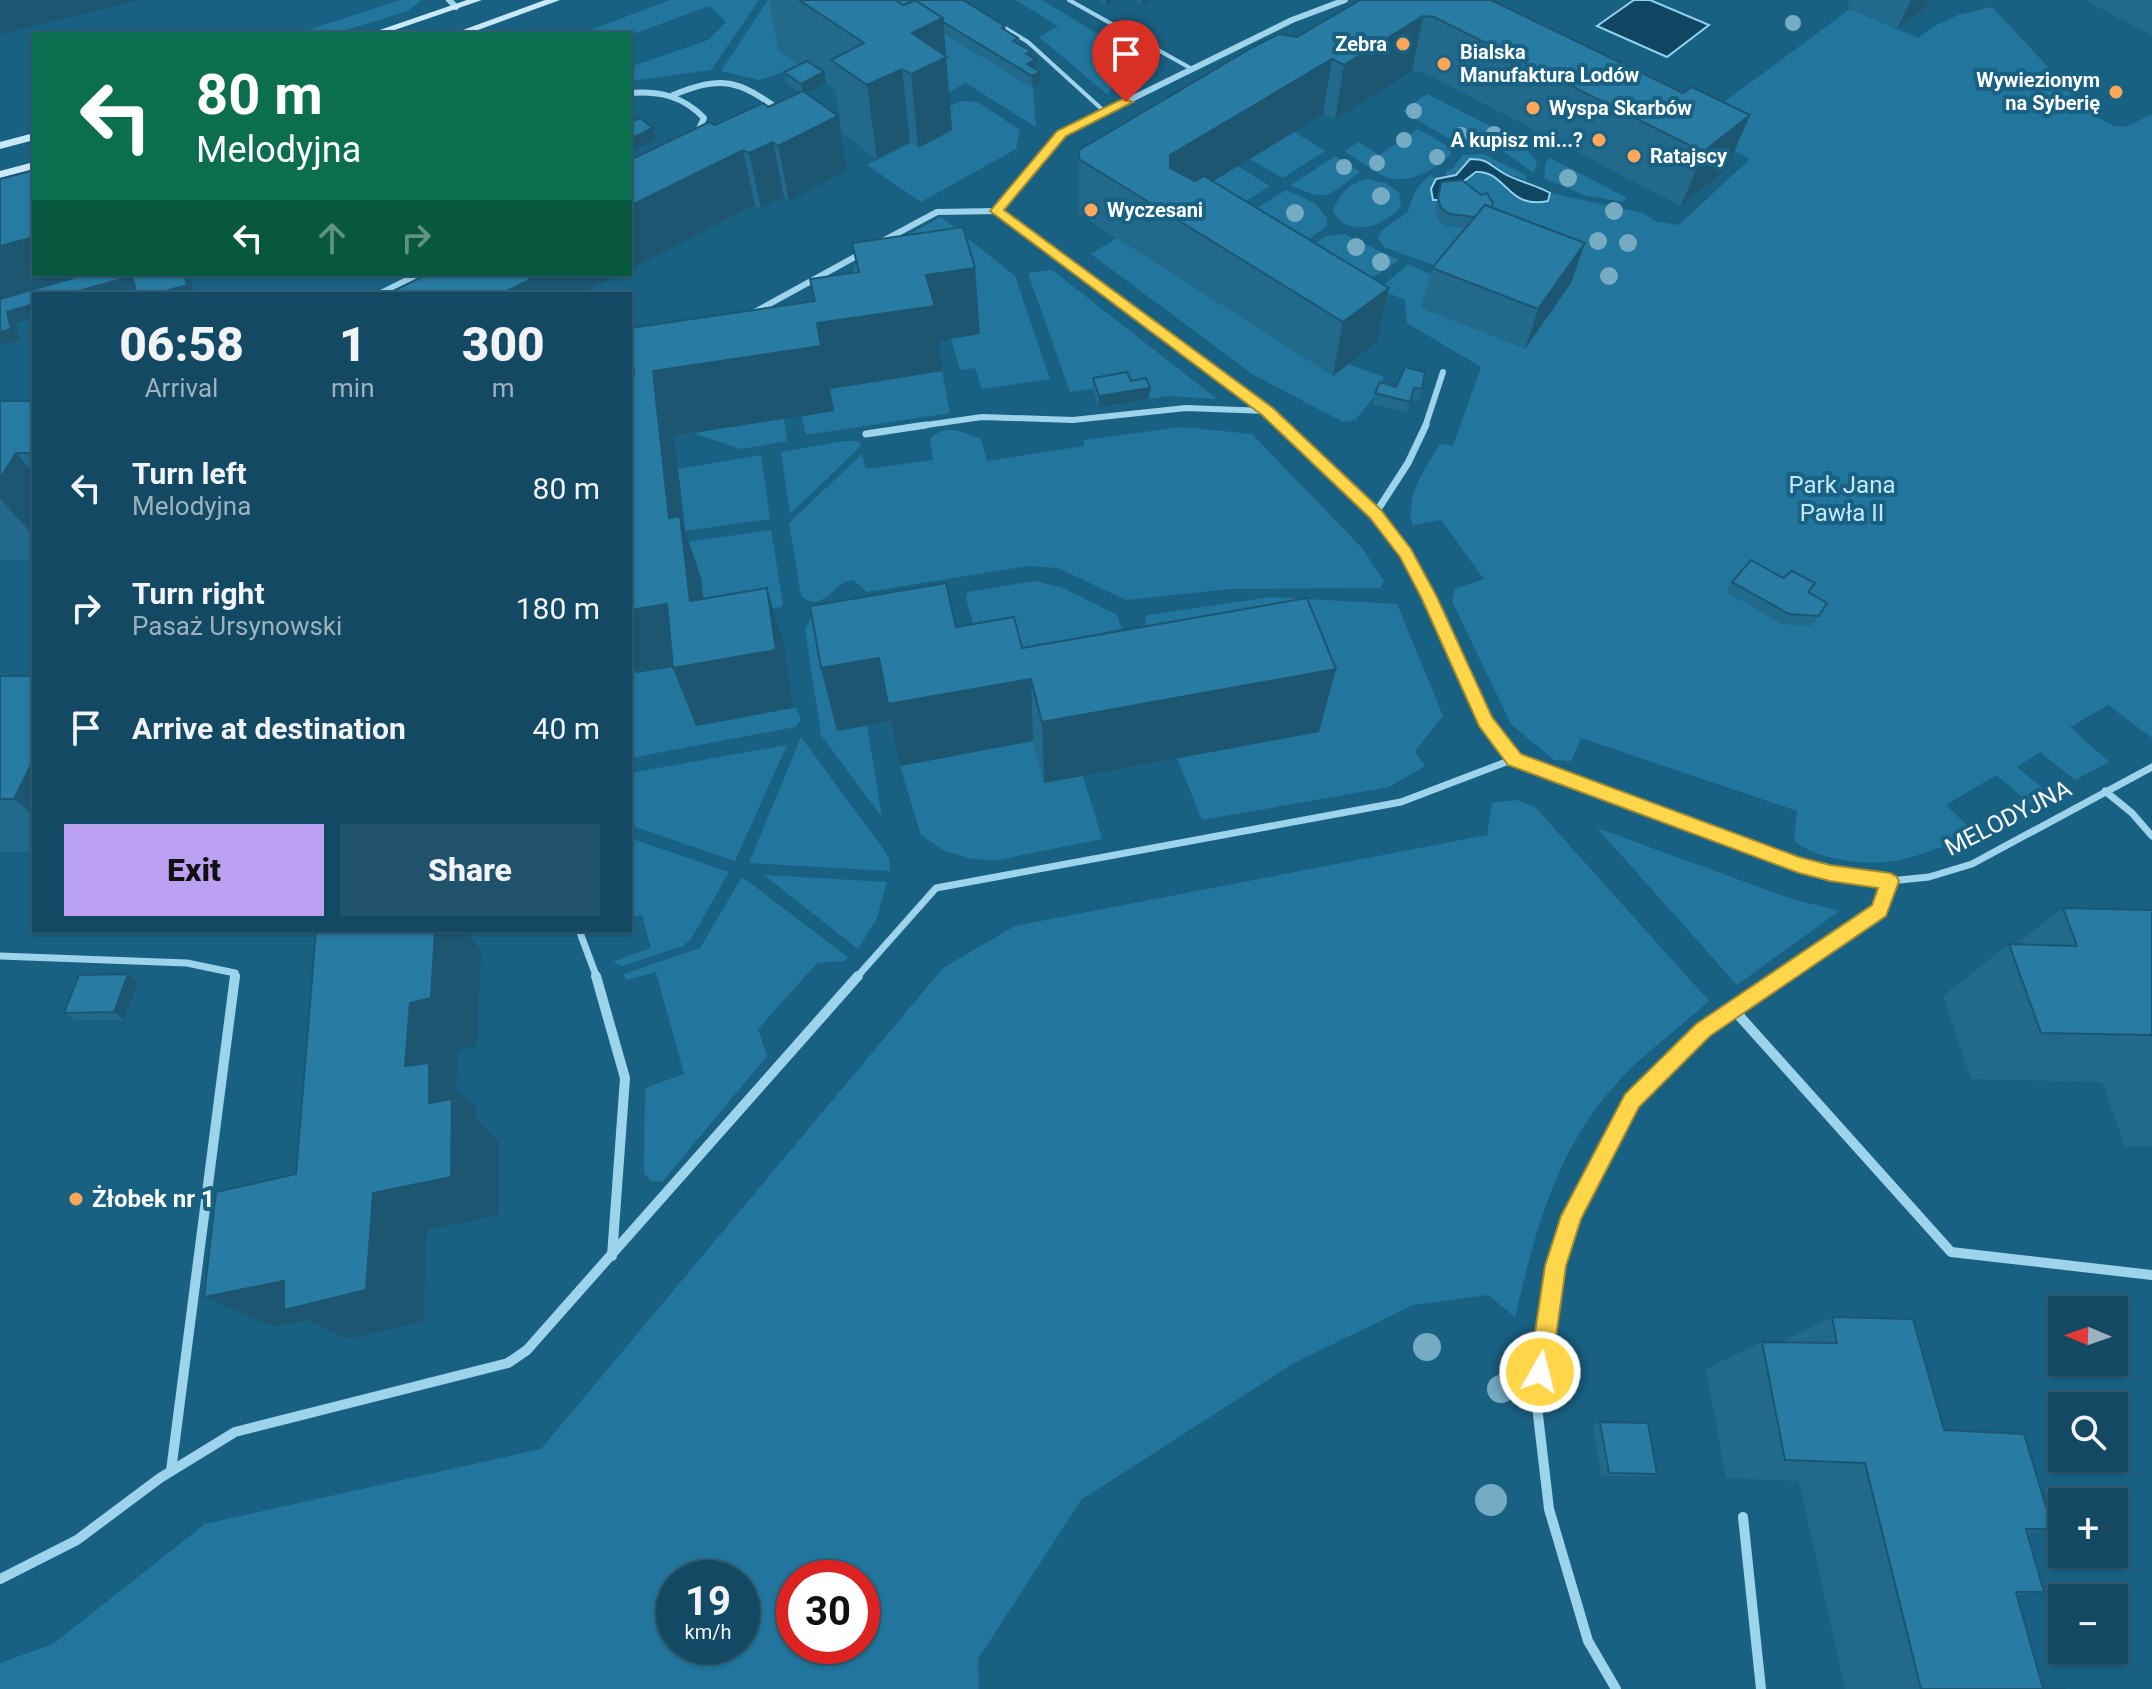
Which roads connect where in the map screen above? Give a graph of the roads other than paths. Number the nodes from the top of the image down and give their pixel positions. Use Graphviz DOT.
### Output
graph roads {
  1 [pos="477,0"];
  2 [pos="555,0"];
  3 [pos="1069,0"];
  4 [pos="1345,0"];
  5 [pos="453,4"];
  6 [pos="997,23"];
  7 [pos="477,31"];
  8 [pos="378,32"];
  9 [pos="1192,69"];
  10 [pos="632,93"];
  11 [pos="673,95"];
  12 [pos="1105,112"];
  13 [pos="784,113"];
  14 [pos="32,137"];
  15 [pos="689,140"];
  16 [pos="0,146"];
  17 [pos="32,166"];
  18 [pos="0,175"];
  19 [pos="997,211"];
  20 [pos="415,276"];
  21 [pos="383,292"];
  22 [pos="746,317"];
  23 [pos="1443,372"];
  24 [pos="1267,411"];
  25 [pos="866,434"];
  26 [pos="1375,514"];
  27 [pos="1514,759"];
  28 [pos="2152,767"];
  29 [pos="2105,791"];
  30 [pos="2152,836"];
  31 [pos="1890,881"];
  32 [pos="580,932"];
  33 [pos="0,956"];
  34 [pos="1734,1010"];
  35 [pos="612,1257"];
  36 [pos="2152,1275"];
  37 [pos="171,1471"];
  38 [pos="1743,1517"];
  39 [pos="0,1579"];
  40 [pos="1616,1689"];
  41 [pos="1761,1689"];
  1 -- 5 [label="main road"];
  2 -- 7 [label="main road"];
  3 -- 9 [label="lane"];
  4 -- 9 [label="street"];
  5 -- 8 [label="main road"];
  6 -- 12 [label="lane"];
  9 -- 12 [label="street"];
  10 -- 11 [label="street"];
  11 -- 13 [label="street"];
  11 -- 15 [label="street"];
  12 -- 19 [label="street"];
  14 -- 16 [label="main road"];
  17 -- 18 [label="main road"];
  19 -- 22 [label="street"];
  19 -- 24 [label="street"];
  20 -- 21 [label="street"];
  23 -- 26 [label="street"];
  24 -- 25 [label="street"];
  24 -- 26 [label="street"];
  26 -- 27 [label="street"];
  27 -- 31 [label="street, MELODYJNA"];
  27 -- 35 [label="street"];
  28 -- 29 [label="street, MELODYJNA"];
  29 -- 30 [label="street"];
  29 -- 31 [label="street, MELODYJNA"];
  31 -- 34 [label="street"];
  32 -- 35 [label="street"];
  33 -- 37 [label="street"];
  34 -- 36 [label="street"];
  34 -- 40 [label="street"];
  35 -- 37 [label="street"];
  37 -- 39 [label="street"];
  38 -- 41 [label="street"];
}
